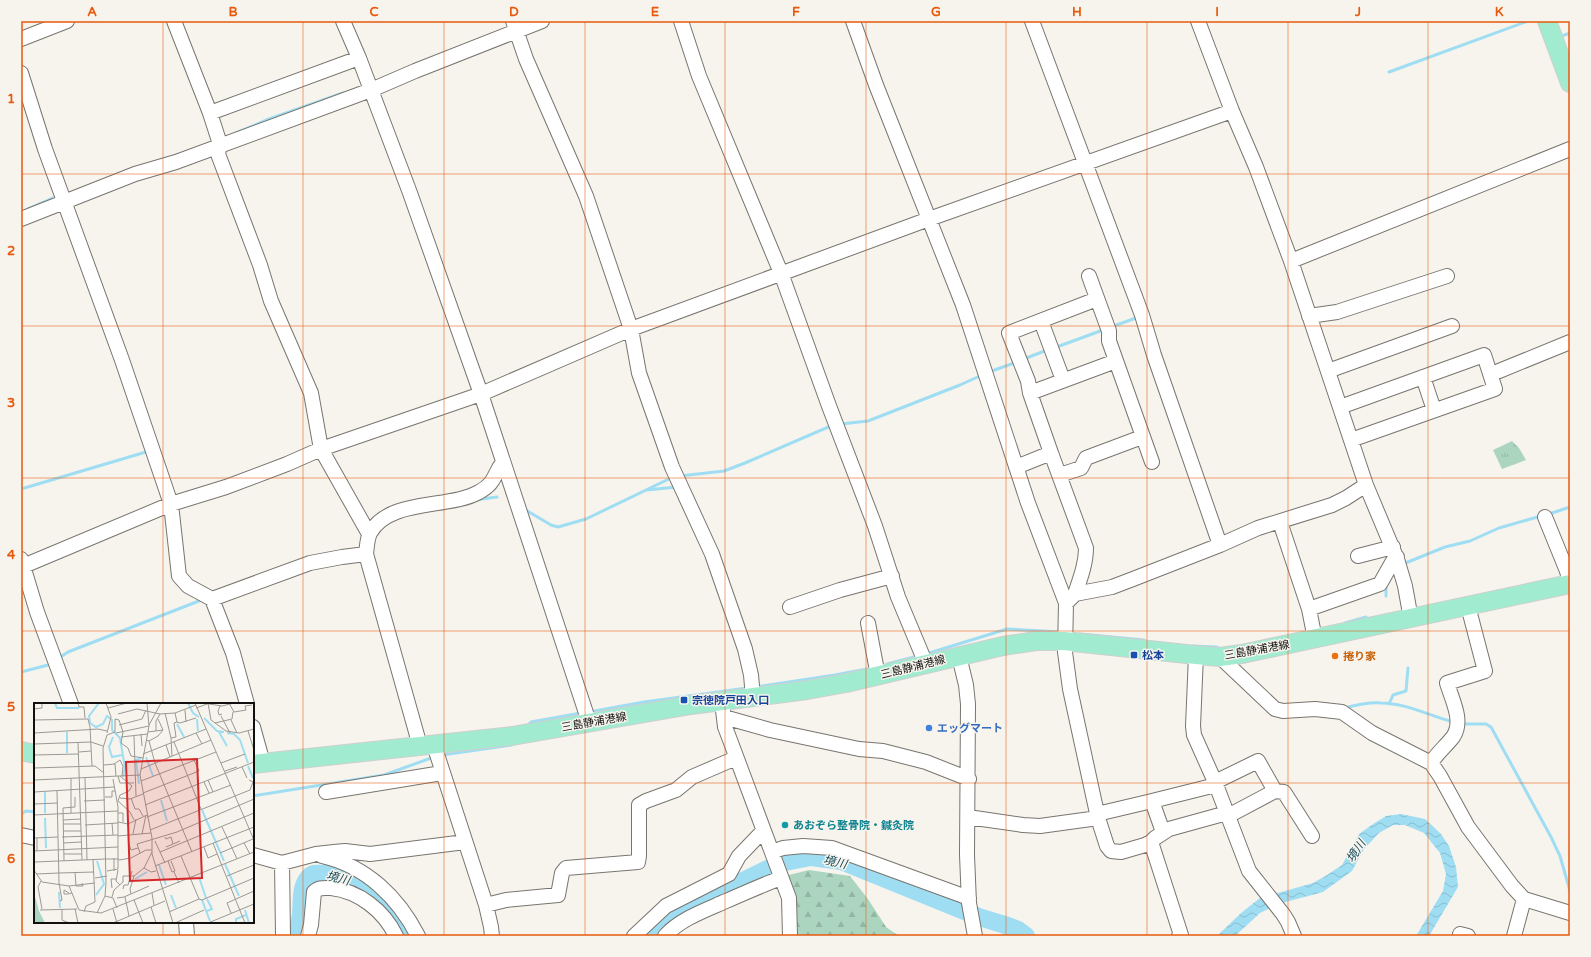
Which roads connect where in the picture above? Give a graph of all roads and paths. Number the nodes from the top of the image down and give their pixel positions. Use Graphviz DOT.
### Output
graph roads {
  1 [pos="67,21"];
  2 [pos="174,21"];
  3 [pos="343,21"];
  4 [pos="542,21"];
  5 [pos="682,21"];
  6 [pos="853,21"];
  7 [pos="1032,21"];
  8 [pos="1198,21"];
  9 [pos="1547,21"];
  10 [pos="515,26"];
  11 [pos="21,39"];
  12 [pos="359,58"];
  13 [pos="21,73"];
  14 [pos="1570,83"];
  15 [pos="369,86"];
  16 [pos="1232,111"];
  17 [pos="210,113"];
  18 [pos="219,146"];
  19 [pos="1570,148"];
  20 [pos="1084,164"];
  21 [pos="65,202"];
  22 [pos="21,219"];
  23 [pos="929,219"];
  24 [pos="1291,261"];
  25 [pos="782,273"];
  26 [pos="1089,276"];
  27 [pos="1447,276"];
  28 [pos="1097,299"];
  29 [pos="1310,316"];
  30 [pos="1041,321"];
  31 [pos="1452,326"];
  32 [pos="631,329"];
  33 [pos="1570,342"];
  34 [pos="1116,360"];
  35 [pos="1328,371"];
  36 [pos="1499,371"];
  37 [pos="1423,377"];
  38 [pos="1063,380"];
  39 [pos="1030,393"];
  40 [pos="481,394"];
  41 [pos="1340,407"];
  42 [pos="1434,410"];
  43 [pos="1142,437"];
  44 [pos="1351,440"];
  45 [pos="321,449"];
  46 [pos="1051,453"];
  47 [pos="503,462"];
  48 [pos="1152,462"];
  49 [pos="1016,467"];
  50 [pos="1060,475"];
  51 [pos="1366,485"];
  52 [pos="171,504"];
  53 [pos="1545,517"];
  54 [pos="1280,522"];
  55 [pos="370,534"];
  56 [pos="1220,545"];
  57 [pos="1395,552"];
  58 [pos="366,554"];
  59 [pos="1358,556"];
  60 [pos="22,564"];
  61 [pos="892,576"];
  62 [pos="1570,584"];
  63 [pos="1070,598"];
  64 [pos="212,599"];
  65 [pos="1468,606"];
  66 [pos="790,607"];
  67 [pos="1309,609"];
  68 [pos="1411,619"];
  69 [pos="868,623"];
  70 [pos="1315,639"];
  71 [pos="1064,641"];
  72 [pos="1196,655"];
  73 [pos="959,656"];
  74 [pos="1220,656"];
  75 [pos="926,664"];
  76 [pos="878,676"];
  77 [pos="753,697"];
  78 [pos="71,703"];
  79 [pos="247,703"];
  80 [pos="723,709"];
  81 [pos="587,715"];
  82 [pos="254,734"];
  83 [pos="427,746"];
  84 [pos="21,751"];
  85 [pos="34,754"];
  86 [pos="736,758"];
  87 [pos="1431,763"];
  88 [pos="258,764"];
  89 [pos="442,773"];
  90 [pos="969,779"];
  91 [pos="1215,783"];
  92 [pos="1275,791"];
  93 [pos="326,792"];
  94 [pos="1152,801"];
  95 [pos="1227,815"];
  96 [pos="1098,816"];
  97 [pos="968,817"];
  98 [pos="763,831"];
  99 [pos="1163,832"];
  100 [pos="21,835"];
  101 [pos="1312,836"];
  102 [pos="34,838"];
  103 [pos="465,842"];
  104 [pos="1151,842"];
  105 [pos="316,854"];
  106 [pos="772,854"];
  107 [pos="254,855"];
  108 [pos="282,863"];
  109 [pos="730,875"];
  110 [pos="780,876"];
  111 [pos="733,896"];
  112 [pos="1524,898"];
  113 [pos="969,901"];
  114 [pos="486,905"];
  115 [pos="1570,913"];
  116 [pos="186,923"];
  117 [pos="974,929"];
  118 [pos="186,936"];
  119 [pos="283,936"];
  120 [pos="308,936"];
  121 [pos="396,936"];
  122 [pos="418,936"];
  123 [pos="492,936"];
  124 [pos="634,936"];
  125 [pos="665,936"];
  126 [pos="790,936"];
  127 [pos="1179,936"];
  128 [pos="1294,936"];
  129 [pos="1514,936"];
  1 -- 11 [label="street"];
  2 -- 17 [label="street"];
  3 -- 12 [label="street"];
  4 -- 10 [label="street"];
  5 -- 25 [label="street"];
  6 -- 23 [label="street"];
  7 -- 20 [label="street"];
  8 -- 16 [label="street"];
  9 -- 14 [label="main road"];
  10 -- 15 [label="street"];
  10 -- 32 [label="street"];
  12 -- 15 [label="street"];
  12 -- 17 [label="street"];
  13 -- 21 [label="street"];
  15 -- 18 [label="street"];
  15 -- 40 [label="street"];
  16 -- 20 [label="street"];
  16 -- 24 [label="street"];
  17 -- 18 [label="street"];
  18 -- 21 [label="street"];
  18 -- 45 [label="street"];
  19 -- 24 [label="street"];
  20 -- 23 [label="street"];
  20 -- 56 [label="street"];
  21 -- 22 [label="street"];
  21 -- 52 [label="street"];
  23 -- 25 [label="street"];
  23 -- 49 [label="street"];
  24 -- 29 [label="street"];
  25 -- 32 [label="street"];
  25 -- 61 [label="street"];
  26 -- 28 [label="street"];
  27 -- 29 [label="street"];
  28 -- 30 [label="street"];
  28 -- 34 [label="street"];
  29 -- 35 [label="street"];
  30 -- 38 [label="street"];
  30 -- 39 [label="street"];
  31 -- 35 [label="street"];
  32 -- 40 [label="street"];
  32 -- 77 [label="street"];
  33 -- 36 [label="street"];
  34 -- 38 [label="street"];
  34 -- 43 [label="street"];
  35 -- 41 [label="street"];
  37 -- 41 [label="street"];
  37 -- 42 [label="street"];
  37 -- 42 [label="street"];
  38 -- 39 [label="street"];
  39 -- 46 [label="street"];
  40 -- 45 [label="street"];
  40 -- 47 [label="street"];
  41 -- 44 [label="street"];
  42 -- 44 [label="street"];
  43 -- 48 [label="street"];
  43 -- 50 [label="street"];
  44 -- 51 [label="street"];
  45 -- 52 [label="street"];
  45 -- 55 [label="street"];
  46 -- 49 [label="street"];
  46 -- 50 [label="street"];
  47 -- 55 [label="street"];
  47 -- 81 [label="street"];
  49 -- 63 [label="street"];
  50 -- 63 [label="street"];
  51 -- 54 [label="street"];
  51 -- 57 [label="street"];
  52 -- 60 [label="street"];
  52 -- 64 [label="street"];
  53 -- 62 [label="street"];
  54 -- 56 [label="street"];
  54 -- 67 [label="street"];
  55 -- 58 [label="street"];
  56 -- 63 [label="street"];
  57 -- 59 [label="street"];
  57 -- 67 [label="street"];
  57 -- 68 [label="street"];
  58 -- 64 [label="street"];
  58 -- 83 [label="street"];
  60 -- 78 [label="street"];
  61 -- 66 [label="street"];
  61 -- 75 [label="street"];
  62 -- 65 [label="main road, 三島静浦港線"];
  63 -- 71 [label="street"];
  64 -- 79 [label="street"];
  65 -- 68 [label="main road, 三島静浦港線"];
  65 -- 87 [label="street"];
  67 -- 70 [label="street"];
  68 -- 70 [label="main road, 三島静浦港線"];
  69 -- 76 [label="street"];
  70 -- 74 [label="main road, 三島静浦港線"];
  71 -- 72 [label="main road, 三島静浦港線"];
  71 -- 73 [label="main road, 三島静浦港線"];
  71 -- 96 [label="street"];
  72 -- 74 [label="main road, 三島静浦港線"];
  72 -- 91 [label="street"];
  73 -- 75 [label="main road, 三島静浦港線"];
  73 -- 90 [label="street"];
  74 -- 87 [label="street"];
  75 -- 76 [label="main road, 三島静浦港線"];
  76 -- 77 [label="main road, 三島静浦港線"];
  77 -- 80 [label="main road, 三島静浦港線"];
  80 -- 81 [label="main road, 三島静浦港線"];
  80 -- 86 [label="street"];
  80 -- 90 [label="street"];
  81 -- 83 [label="main road, 三島静浦港線"];
  82 -- 88 [label="street"];
  83 -- 88 [label="main road, 三島静浦港線"];
  83 -- 89 [label="street"];
  84 -- 85 [label="main road"];
  86 -- 98 [label="street"];
  86 -- 114 [label="street"];
  87 -- 112 [label="street"];
  89 -- 93 [label="street"];
  89 -- 103 [label="street"];
  90 -- 97 [label="street"];
  91 -- 92 [label="street"];
  91 -- 94 [label="street"];
  91 -- 95 [label="street"];
  92 -- 95 [label="street"];
  92 -- 101 [label="street"];
  94 -- 96 [label="street"];
  94 -- 99 [label="street"];
  95 -- 99 [label="street"];
  95 -- 128 [label="street"];
  96 -- 97 [label="street"];
  96 -- 104 [label="street"];
  97 -- 113 [label="street"];
  98 -- 106 [label="street"];
  98 -- 109 [label="street"];
  99 -- 104 [label="street"];
  100 -- 102 [label="street"];
  103 -- 105 [label="street"];
  103 -- 114 [label="street"];
  104 -- 127 [label="street"];
  105 -- 108 [label="street"];
  105 -- 122 [label="street"];
  106 -- 110 [label="street"];
  106 -- 113 [label="street"];
  107 -- 108 [label="street"];
  108 -- 119 [label="street"];
  109 -- 111 [label="street"];
  109 -- 124 [label="street"];
  110 -- 111 [label="street"];
  110 -- 126 [label="street"];
  111 -- 125 [label="street"];
  112 -- 115 [label="street"];
  112 -- 129 [label="street"];
  113 -- 117 [label="street"];
  114 -- 123 [label="street"];
  116 -- 118 [label="street"];
  120 -- 121 [label="street"];
}
